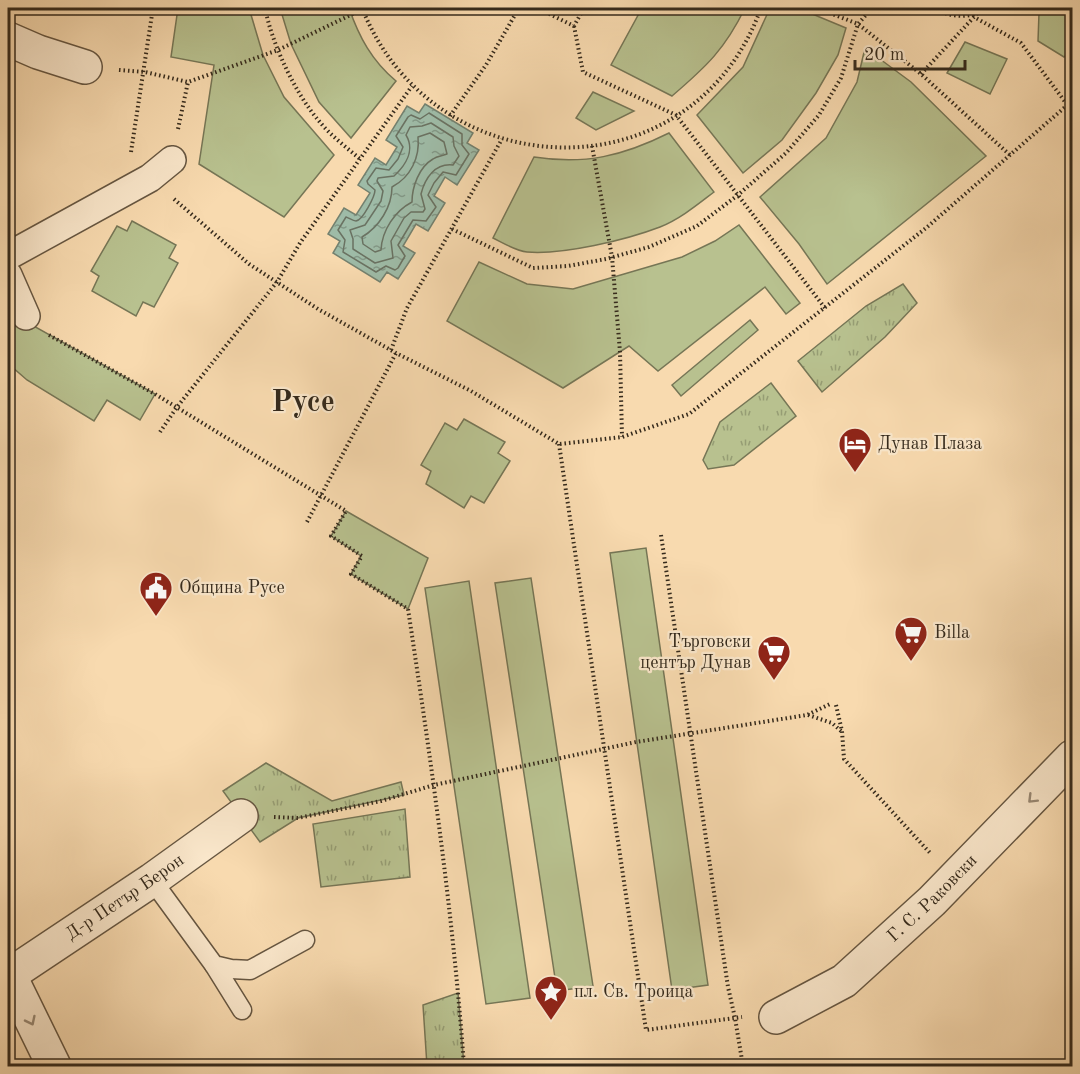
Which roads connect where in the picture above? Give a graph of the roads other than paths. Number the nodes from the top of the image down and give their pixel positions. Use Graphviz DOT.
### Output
graph roads {
  1 [pos="8,39"];
  2 [pos="85,67"];
  3 [pos="172,160"];
  4 [pos="8,256"];
  5 [pos="8,275"];
  6 [pos="26,316"];
  7 [pos="1072,757"];
  8 [pos="241,816"];
  9 [pos="152,880"];
  10 [pos="305,940"];
  11 [pos="214,965"];
  12 [pos="8,974"];
  13 [pos="242,1010"];
  14 [pos="777,1017"];
  15 [pos="54,1066"];
  1 -- 2 [label="street"];
  3 -- 4 [label="street"];
  5 -- 6 [label="street"];
  7 -- 14 [label="street, Г. С. Раковски, one-way"];
  8 -- 9 [label="street, Д-р Петър Берон"];
  9 -- 11 [label="lane"];
  9 -- 12 [label="street, Д-р Петър Берон"];
  10 -- 11 [label="lane"];
  11 -- 13 [label="lane"];
  12 -- 15 [label="street, one-way"];
}
